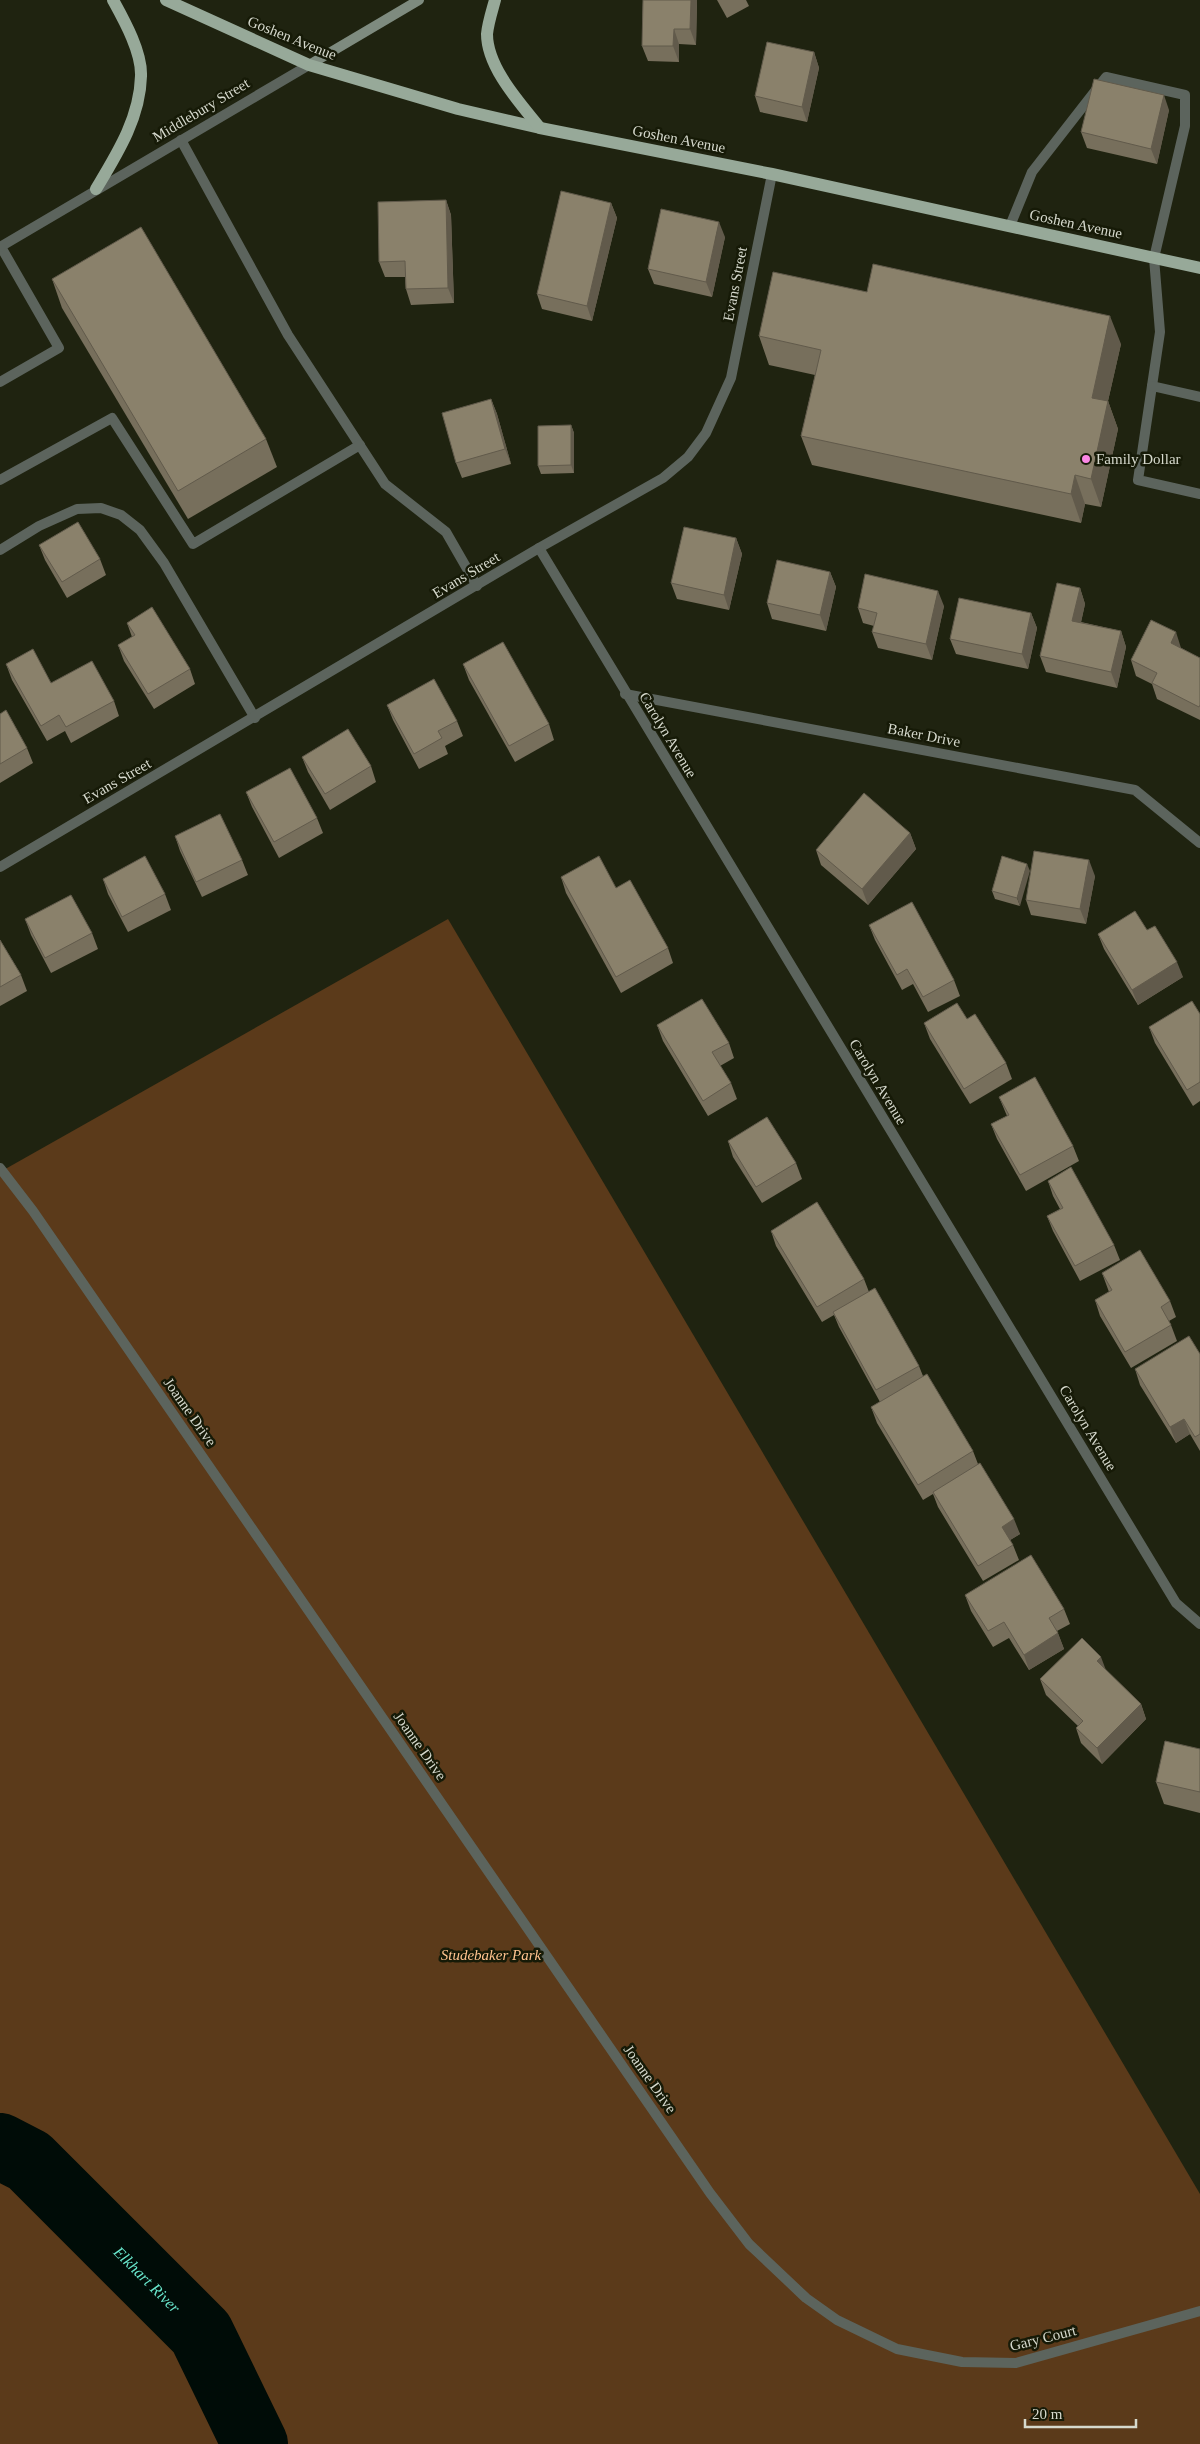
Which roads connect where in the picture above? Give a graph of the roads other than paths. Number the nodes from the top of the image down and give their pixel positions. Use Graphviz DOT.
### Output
graph roads {
  1 [pos="113,0"];
  2 [pos="166,0"];
  3 [pos="419,0"];
  4 [pos="495,0"];
  5 [pos="309,65"];
  6 [pos="540,128"];
  7 [pos="181,140"];
  8 [pos="772,174"];
  9 [pos="96,189"];
  10 [pos="1010,226"];
  11 [pos="0,247"];
  12 [pos="1154,258"];
  13 [pos="1200,268"];
  14 [pos="0,382"];
  15 [pos="1152,386"];
  16 [pos="1200,397"];
  17 [pos="360,445"];
  18 [pos="0,480"];
  19 [pos="1200,494"];
  20 [pos="539,548"];
  21 [pos="0,550"];
  22 [pos="477,586"];
  23 [pos="625,694"];
  24 [pos="255,718"];
  25 [pos="1200,843"];
  26 [pos="0,867"];
  27 [pos="0,1168"];
  28 [pos="1200,1624"];
  29 [pos="1200,2311"];
  30 [pos="837,2320"];
  1 -- 9 [label="main road"];
  2 -- 5 [label="main road, Goshen Avenue"];
  3 -- 5 [label="main road, Middlebury Street"];
  4 -- 6 [label="main road"];
  5 -- 6 [label="main road, Goshen Avenue"];
  5 -- 7 [label="street, Middlebury Street"];
  6 -- 8 [label="main road, Goshen Avenue"];
  7 -- 9 [label="street, Middlebury Street"];
  7 -- 17 [label="street"];
  8 -- 10 [label="main road, Goshen Avenue"];
  8 -- 20 [label="street, Evans Street"];
  9 -- 11 [label="street, Middlebury Street"];
  10 -- 12 [label="main road, Goshen Avenue"];
  10 -- 12 [label="street"];
  11 -- 14 [label="street"];
  12 -- 13 [label="main road, Goshen Avenue"];
  12 -- 15 [label="street"];
  15 -- 16 [label="street"];
  15 -- 19 [label="street"];
  17 -- 18 [label="street"];
  17 -- 22 [label="street"];
  20 -- 22 [label="street, Evans Street"];
  20 -- 23 [label="street, Carolyn Avenue"];
  21 -- 24 [label="street"];
  22 -- 24 [label="street, Evans Street"];
  23 -- 25 [label="street, Baker Drive"];
  23 -- 28 [label="street, Carolyn Avenue"];
  24 -- 26 [label="street, Evans Street"];
  27 -- 30 [label="street, Joanne Drive"];
  29 -- 30 [label="street, Gary Court"];
}
